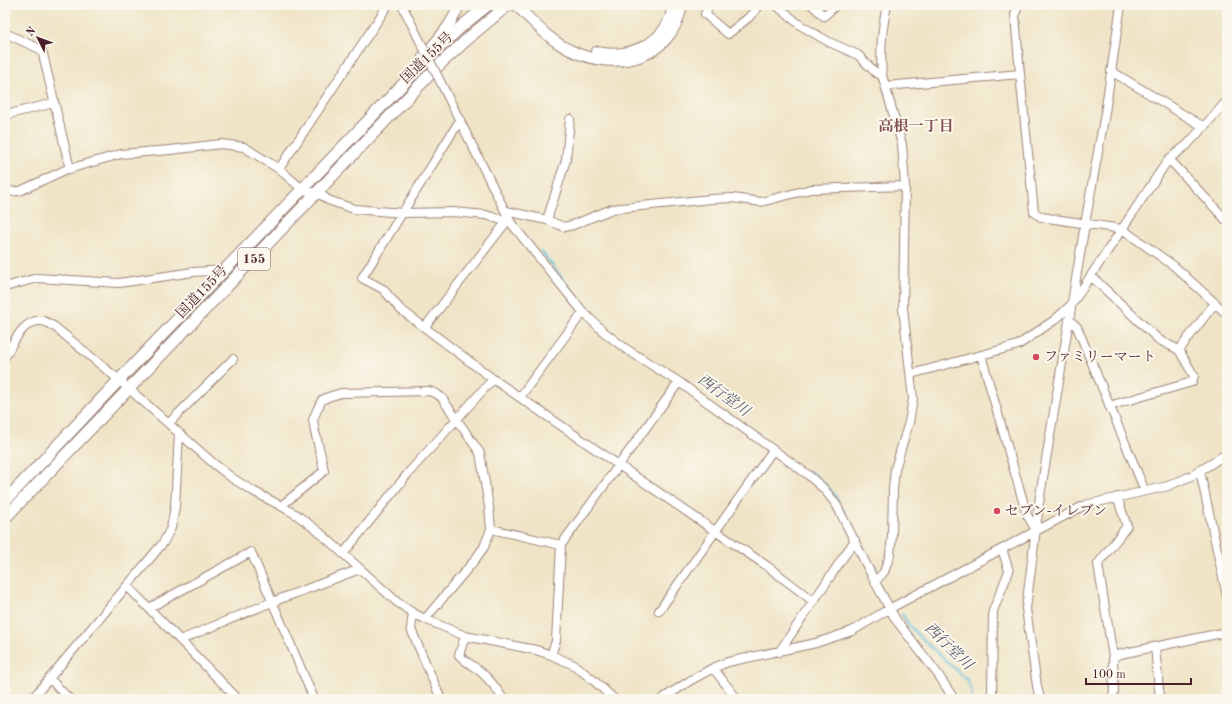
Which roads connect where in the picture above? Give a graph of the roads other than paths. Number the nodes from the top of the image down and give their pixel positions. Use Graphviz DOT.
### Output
graph roads {
  1 [pos="388,5"];
  2 [pos="402,5"];
  3 [pos="459,5"];
  4 [pos="488,5"];
  5 [pos="508,5"];
  6 [pos="516,5"];
  7 [pos="525,5"];
  8 [pos="673,5"];
  9 [pos="682,5"];
  10 [pos="709,5"];
  11 [pos="760,5"];
  12 [pos="776,5"];
  13 [pos="812,5"];
  14 [pos="836,5"];
  15 [pos="887,5"];
  16 [pos="1018,5"];
  17 [pos="1121,5"];
  18 [pos="5,33"];
  19 [pos="552,35"];
  20 [pos="1111,71"];
  21 [pos="1020,74"];
  22 [pos="882,75"];
  23 [pos="886,86"];
  24 [pos="1227,101"];
  25 [pos="54,103"];
  26 [pos="5,115"];
  27 [pos="371,117"];
  28 [pos="570,119"];
  29 [pos="460,120"];
  30 [pos="1204,127"];
  31 [pos="1170,159"];
  32 [pos="70,169"];
  33 [pos="279,170"];
  34 [pos="905,186"];
  35 [pos="302,189"];
  36 [pos="5,192"];
  37 [pos="316,194"];
  38 [pos="506,211"];
  39 [pos="403,212"];
  40 [pos="547,220"];
  41 [pos="1227,221"];
  42 [pos="509,222"];
  43 [pos="1085,224"];
  44 [pos="1122,229"];
  45 [pos="225,270"];
  46 [pos="1091,276"];
  47 [pos="5,287"];
  48 [pos="1215,303"];
  49 [pos="1072,304"];
  50 [pos="583,312"];
  51 [pos="1227,314"];
  52 [pos="1069,320"];
  53 [pos="425,327"];
  54 [pos="1179,350"];
  55 [pos="982,355"];
  56 [pos="5,357"];
  57 [pos="233,359"];
  58 [pos="911,374"];
  59 [pos="494,379"];
  60 [pos="120,380"];
  61 [pos="679,382"];
  62 [pos="130,388"];
  63 [pos="520,397"];
  64 [pos="1110,406"];
  65 [pos="457,419"];
  66 [pos="169,423"];
  67 [pos="179,433"];
  68 [pos="774,450"];
  69 [pos="1227,453"];
  70 [pos="618,465"];
  71 [pos="1200,471"];
  72 [pos="1144,491"];
  73 [pos="1117,497"];
  74 [pos="5,501"];
  75 [pos="281,506"];
  76 [pos="5,518"];
  77 [pos="491,529"];
  78 [pos="1036,530"];
  79 [pos="715,531"];
  80 [pos="855,540"];
  81 [pos="560,545"];
  82 [pos="1002,549"];
  83 [pos="343,554"];
  84 [pos="360,569"];
  85 [pos="879,578"];
  86 [pos="127,586"];
  87 [pos="1227,596"];
  88 [pos="813,601"];
  89 [pos="272,602"];
  90 [pos="149,608"];
  91 [pos="889,609"];
  92 [pos="659,611"];
  93 [pos="413,612"];
  94 [pos="425,619"];
  95 [pos="1227,632"];
  96 [pos="465,636"];
  97 [pos="180,640"];
  98 [pos="1155,647"];
  99 [pos="779,652"];
  100 [pos="551,655"];
  101 [pos="1113,657"];
  102 [pos="713,668"];
  103 [pos="49,678"];
  104 [pos="32,699"];
  105 [pos="69,699"];
  106 [pos="238,699"];
  107 [pos="314,699"];
  108 [pos="441,699"];
  109 [pos="503,699"];
  110 [pos="614,699"];
  111 [pos="662,699"];
  112 [pos="737,699"];
  113 [pos="954,699"];
  114 [pos="992,699"];
  115 [pos="1040,699"];
  116 [pos="1112,699"];
  117 [pos="1160,699"];
  1 -- 33 [label="street"];
  2 -- 29 [label="street, bridge"];
  3 -- 27 [label="main road"];
  4 -- 27 [label="highway, 国道155号 / 155"];
  5 -- 37 [label="highway, 国道155号 / 155"];
  6 -- 19 [label="main road"];
  7 -- 19 [label="main road"];
  8 -- 19 [label="main road"];
  9 -- 19 [label="main road"];
  10 -- 11 [label="street"];
  12 -- 22 [label="street"];
  13 -- 14 [label="street"];
  15 -- 22 [label="street"];
  16 -- 21 [label="street"];
  17 -- 20 [label="street"];
  18 -- 25 [label="street"];
  20 -- 30 [label="street"];
  20 -- 43 [label="street"];
  21 -- 23 [label="street"];
  21 -- 43 [label="street"];
  22 -- 23 [label="street"];
  23 -- 34 [label="street"];
  24 -- 30 [label="street"];
  25 -- 26 [label="street"];
  25 -- 32 [label="street"];
  27 -- 35 [label="highway, 国道155号 / 155"];
  28 -- 40 [label="street"];
  29 -- 38 [label="street"];
  29 -- 39 [label="street"];
  30 -- 31 [label="street"];
  31 -- 41 [label="street"];
  31 -- 44 [label="street"];
  32 -- 33 [label="street"];
  32 -- 36 [label="street"];
  33 -- 35 [label="street"];
  34 -- 40 [label="street"];
  34 -- 58 [label="street"];
  35 -- 37 [label="street"];
  35 -- 45 [label="highway, 国道155号 / 155"];
  37 -- 39 [label="street"];
  37 -- 62 [label="highway, 国道155号 / 155"];
  38 -- 40 [label="street"];
  38 -- 42 [label="street"];
  39 -- 42 [label="street"];
  39 -- 53 [label="street"];
  42 -- 50 [label="street"];
  42 -- 53 [label="street"];
  43 -- 44 [label="street"];
  43 -- 49 [label="street"];
  44 -- 46 [label="street"];
  44 -- 48 [label="street"];
  45 -- 47 [label="street"];
  45 -- 60 [label="highway, 国道155号 / 155"];
  46 -- 49 [label="street"];
  46 -- 54 [label="street"];
  48 -- 51 [label="street"];
  48 -- 54 [label="street"];
  49 -- 52 [label="street"];
  49 -- 55 [label="street"];
  50 -- 61 [label="street"];
  50 -- 63 [label="street"];
  52 -- 64 [label="street"];
  52 -- 78 [label="street"];
  53 -- 59 [label="street"];
  54 -- 64 [label="street"];
  55 -- 58 [label="street"];
  55 -- 78 [label="street"];
  56 -- 60 [label="street"];
  57 -- 66 [label="street"];
  58 -- 85 [label="street"];
  59 -- 63 [label="street"];
  59 -- 65 [label="street"];
  60 -- 62 [label="street"];
  60 -- 74 [label="highway, 国道155号 / 155"];
  61 -- 68 [label="street"];
  61 -- 70 [label="street"];
  62 -- 66 [label="street"];
  62 -- 76 [label="highway, 国道155号 / 155"];
  63 -- 70 [label="street"];
  64 -- 72 [label="street"];
  65 -- 75 [label="street"];
  65 -- 77 [label="street"];
  65 -- 83 [label="street"];
  66 -- 67 [label="street"];
  67 -- 75 [label="street"];
  67 -- 86 [label="street"];
  68 -- 79 [label="street"];
  68 -- 80 [label="street"];
  69 -- 71 [label="street"];
  70 -- 79 [label="street"];
  70 -- 81 [label="street"];
  71 -- 72 [label="street"];
  71 -- 87 [label="street"];
  72 -- 73 [label="street"];
  73 -- 78 [label="street"];
  73 -- 101 [label="street"];
  75 -- 83 [label="street"];
  77 -- 81 [label="street"];
  77 -- 94 [label="street"];
  78 -- 82 [label="street"];
  78 -- 115 [label="street"];
  79 -- 88 [label="street"];
  79 -- 92 [label="street"];
  80 -- 85 [label="street"];
  80 -- 88 [label="street"];
  81 -- 100 [label="street"];
  82 -- 91 [label="street"];
  82 -- 114 [label="street"];
  83 -- 84 [label="street"];
  84 -- 89 [label="street"];
  84 -- 93 [label="street"];
  85 -- 91 [label="street"];
  86 -- 90 [label="street"];
  86 -- 103 [label="street"];
  88 -- 99 [label="street"];
  89 -- 90 [label="street"];
  89 -- 97 [label="street"];
  89 -- 107 [label="street"];
  90 -- 97 [label="street"];
  91 -- 99 [label="street"];
  91 -- 113 [label="street"];
  93 -- 94 [label="street"];
  93 -- 108 [label="street"];
  94 -- 96 [label="street"];
  95 -- 98 [label="street"];
  96 -- 100 [label="street"];
  96 -- 109 [label="street"];
  97 -- 106 [label="street"];
  98 -- 101 [label="street"];
  98 -- 117 [label="street"];
  99 -- 102 [label="street"];
  100 -- 110 [label="street"];
  101 -- 116 [label="street"];
  102 -- 111 [label="street"];
  102 -- 112 [label="street"];
  103 -- 104 [label="street"];
  103 -- 105 [label="street"];
}
